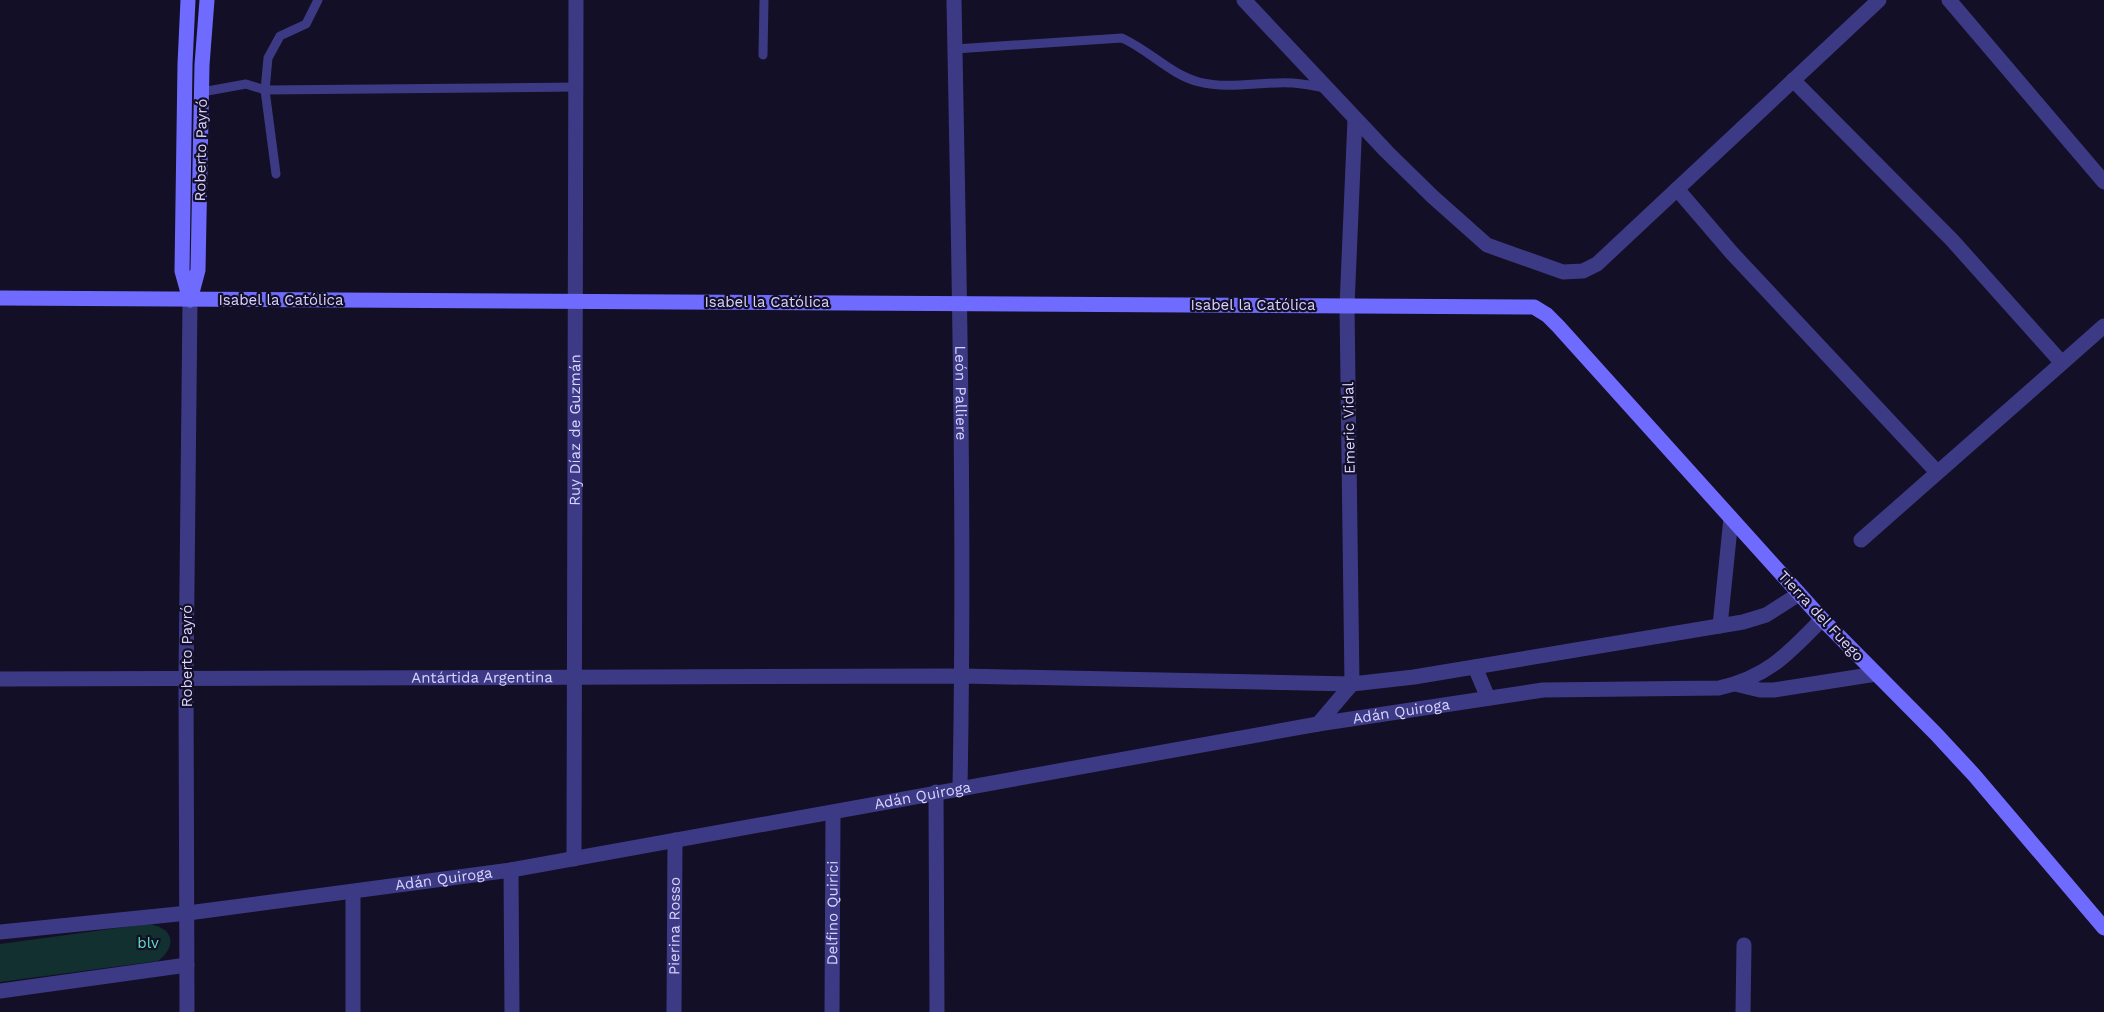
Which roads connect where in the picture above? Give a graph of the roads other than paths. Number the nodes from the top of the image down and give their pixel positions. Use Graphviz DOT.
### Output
graph roads {
  1 [pos="188,0"];
  2 [pos="207,0"];
  3 [pos="318,0"];
  4 [pos="576,0"];
  5 [pos="764,0"];
  6 [pos="954,0"];
  7 [pos="1244,0"];
  8 [pos="1879,0"];
  9 [pos="1948,0"];
  10 [pos="955,49"];
  11 [pos="763,55"];
  12 [pos="1793,80"];
  13 [pos="578,87"];
  14 [pos="1325,88"];
  15 [pos="265,90"];
  16 [pos="202,92"];
  17 [pos="1355,119"];
  18 [pos="276,174"];
  19 [pos="2104,182"];
  20 [pos="1677,189"];
  21 [pos="0,298"];
  22 [pos="189,300"];
  23 [pos="576,301"];
  24 [pos="960,303"];
  25 [pos="1347,306"];
  26 [pos="1534,307"];
  27 [pos="2104,327"];
  28 [pos="2062,363"];
  29 [pos="1937,472"];
  30 [pos="1731,518"];
  31 [pos="1861,540"];
  32 [pos="1799,594"];
  33 [pos="1822,619"];
  34 [pos="1720,626"];
  35 [pos="1475,667"];
  36 [pos="1876,674"];
  37 [pos="962,676"];
  38 [pos="575,678"];
  39 [pos="0,679"];
  40 [pos="186,680"];
  41 [pos="1352,684"];
  42 [pos="1735,684"];
  43 [pos="1488,698"];
  44 [pos="1318,724"];
  45 [pos="960,787"];
  46 [pos="936,792"];
  47 [pos="833,813"];
  48 [pos="675,840"];
  49 [pos="574,859"];
  50 [pos="511,870"];
  51 [pos="353,892"];
  52 [pos="188,913"];
  53 [pos="2104,927"];
  54 [pos="0,932"];
  55 [pos="1744,945"];
  56 [pos="188,965"];
  57 [pos="0,991"];
  58 [pos="187,1012"];
  59 [pos="353,1012"];
  60 [pos="512,1012"];
  61 [pos="674,1012"];
  62 [pos="832,1012"];
  63 [pos="937,1012"];
  64 [pos="1743,1012"];
  1 -- 22 [label="main road, Roberto Payró"];
  2 -- 16 [label="main road, Roberto Payró"];
  3 -- 15 [label="lane"];
  4 -- 13 [label="street, Ruy Díaz de Guzmán"];
  5 -- 11 [label="lane"];
  6 -- 10 [label="street, León Palliere"];
  7 -- 14 [label="street"];
  8 -- 12 [label="street"];
  9 -- 19 [label="street"];
  10 -- 14 [label="lane"];
  10 -- 24 [label="street, León Palliere"];
  12 -- 20 [label="street"];
  12 -- 28 [label="street"];
  13 -- 15 [label="lane"];
  13 -- 23 [label="street, Ruy Díaz de Guzmán"];
  14 -- 17 [label="street"];
  15 -- 16 [label="lane"];
  15 -- 18 [label="lane"];
  16 -- 22 [label="main road, Roberto Payró"];
  17 -- 20 [label="street"];
  17 -- 25 [label="street, Emeric Vidal"];
  20 -- 29 [label="street"];
  21 -- 22 [label="main road, Isabel la Católica"];
  22 -- 23 [label="main road, Isabel la Católica"];
  22 -- 40 [label="street, Roberto Payró"];
  23 -- 24 [label="main road, Isabel la Católica"];
  23 -- 38 [label="street, Ruy Díaz de Guzmán"];
  24 -- 25 [label="main road, Isabel la Católica"];
  24 -- 37 [label="street, León Palliere"];
  25 -- 26 [label="main road, Isabel la Católica"];
  25 -- 41 [label="street, Emeric Vidal"];
  26 -- 30 [label="main road, Tierra del Fuego"];
  27 -- 28 [label="street"];
  28 -- 29 [label="street"];
  29 -- 31 [label="street"];
  30 -- 32 [label="main road, Tierra del Fuego"];
  30 -- 34 [label="street"];
  32 -- 33 [label="main road, Tierra del Fuego"];
  32 -- 34 [label="street, Adán Quiroga"];
  33 -- 36 [label="main road, Tierra del Fuego"];
  33 -- 42 [label="street, Adán Quiroga"];
  34 -- 35 [label="street, Adán Quiroga"];
  35 -- 41 [label="street, Adán Quiroga"];
  35 -- 43 [label="street"];
  36 -- 42 [label="street"];
  36 -- 53 [label="main road, Tierra del Fuego"];
  37 -- 38 [label="street, Antártida Argentina"];
  37 -- 41 [label="street, Adán Quiroga"];
  37 -- 45 [label="street, León Palliere"];
  38 -- 40 [label="street, Antártida Argentina"];
  38 -- 49 [label="street, Ruy Díaz de Guzmán"];
  39 -- 40 [label="street, Antártida Argentina"];
  40 -- 52 [label="street, Roberto Payró"];
  41 -- 44 [label="street"];
  42 -- 43 [label="street, Adán Quiroga"];
  43 -- 44 [label="street, Adán Quiroga"];
  44 -- 45 [label="street, Adán Quiroga"];
  45 -- 46 [label="street, Adán Quiroga"];
  46 -- 47 [label="street, Adán Quiroga"];
  46 -- 63 [label="street"];
  47 -- 48 [label="street, Adán Quiroga"];
  47 -- 62 [label="street, Delfino Quirici"];
  48 -- 49 [label="street, Adán Quiroga"];
  48 -- 61 [label="street, Pierina Rosso"];
  49 -- 50 [label="street, Adán Quiroga"];
  50 -- 51 [label="street, Adán Quiroga"];
  50 -- 60 [label="street"];
  51 -- 52 [label="street, Adán Quiroga"];
  51 -- 59 [label="street"];
  52 -- 54 [label="street, Adán Quiroga"];
  52 -- 56 [label="street, Roberto Payró"];
  55 -- 64 [label="street"];
  56 -- 57 [label="street"];
  56 -- 58 [label="street, Roberto Payró"];
}
